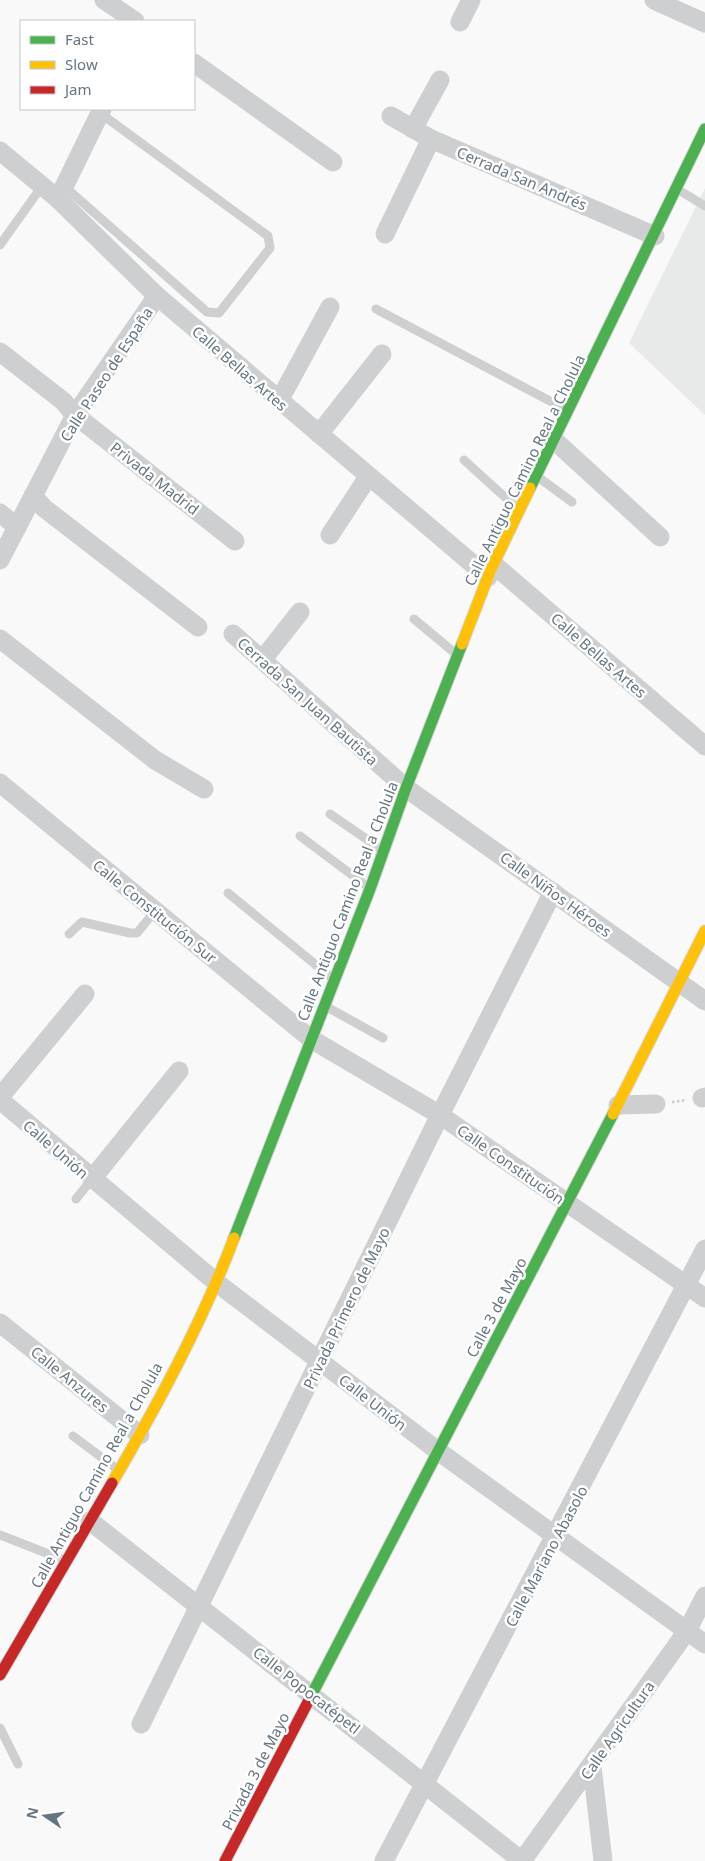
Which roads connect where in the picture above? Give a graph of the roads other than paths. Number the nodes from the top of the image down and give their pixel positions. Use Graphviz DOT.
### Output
graph roads {
  1 [pos="104,0"];
  2 [pos="471,0"];
  3 [pos="654,0"];
  4 [pos="134,20"];
  5 [pos="460,22"];
  6 [pos="705,23"];
  7 [pos="195,64"];
  8 [pos="440,80"];
  9 [pos="101,111"];
  10 [pos="391,116"];
  11 [pos="414,129"];
  12 [pos="705,130"];
  13 [pos="431,139"];
  14 [pos="2,156"];
  15 [pos="333,162"];
  16 [pos="42,186"];
  17 [pos="677,188"];
  18 [pos="61,193"];
  19 [pos="705,206"];
  20 [pos="385,234"];
  21 [pos="655,236"];
  22 [pos="0,245"];
  23 [pos="157,296"];
  24 [pos="330,306"];
  25 [pos="376,309"];
  26 [pos="0,352"];
  27 [pos="382,354"];
  28 [pos="279,401"];
  29 [pos="568,411"];
  30 [pos="75,415"];
  31 [pos="318,434"];
  32 [pos="554,440"];
  33 [pos="464,460"];
  34 [pos="536,476"];
  35 [pos="368,477"];
  36 [pos="33,496"];
  37 [pos="572,502"];
  38 [pos="519,511"];
  39 [pos="0,514"];
  40 [pos="17,527"];
  41 [pos="330,535"];
  42 [pos="660,537"];
  43 [pos="235,541"];
  44 [pos="0,560"];
  45 [pos="490,570"];
  46 [pos="300,612"];
  47 [pos="414,619"];
  48 [pos="198,627"];
  49 [pos="233,634"];
  50 [pos="0,639"];
  51 [pos="457,655"];
  52 [pos="263,659"];
  53 [pos="705,746"];
  54 [pos="0,783"];
  55 [pos="406,788"];
  56 [pos="204,789"];
  57 [pos="330,814"];
  58 [pos="300,836"];
  59 [pos="384,851"];
  60 [pos="370,889"];
  61 [pos="553,892"];
  62 [pos="228,893"];
  63 [pos="155,911"];
  64 [pos="705,931"];
  65 [pos="69,934"];
  66 [pos="334,979"];
  67 [pos="678,982"];
  68 [pos="85,994"];
  69 [pos="705,1001"];
  70 [pos="324,1005"];
  71 [pos="384,1038"];
  72 [pos="310,1039"];
  73 [pos="179,1071"];
  74 [pos="0,1099"];
  75 [pos="656,1104"];
  76 [pos="618,1105"];
  77 [pos="440,1115"];
  78 [pos="92,1179"];
  79 [pos="76,1199"];
  80 [pos="568,1203"];
  81 [pos="705,1249"];
  82 [pos="217,1283"];
  83 [pos="687,1284"];
  84 [pos="705,1298"];
  85 [pos="0,1322"];
  86 [pos="320,1361"];
  87 [pos="140,1435"];
  88 [pos="73,1436"];
  89 [pos="438,1452"];
  90 [pos="119,1471"];
  91 [pos="90,1521"];
  92 [pos="0,1535"];
  93 [pos="556,1536"];
  94 [pos="66,1561"];
  95 [pos="705,1596"];
  96 [pos="200,1605"];
  97 [pos="687,1631"];
  98 [pos="705,1644"];
  99 [pos="0,1675"];
  100 [pos="311,1695"];
  101 [pos="141,1724"];
  102 [pos="0,1728"];
  103 [pos="18,1764"];
  104 [pos="592,1766"];
  105 [pos="427,1783"];
  106 [pos="226,1861"];
  107 [pos="384,1861"];
  108 [pos="522,1861"];
  109 [pos="603,1861"];
  1 -- 4 [label="street"];
  2 -- 5 [label="street"];
  3 -- 6 [label="street"];
  7 -- 15 [label="street"];
  8 -- 11 [label="street"];
  9 -- 18 [label="street"];
  9 -- 18 [label="lane"];
  10 -- 11 [label="street, Cerrada San Andrés"];
  11 -- 13 [label="street, Cerrada San Andrés"];
  12 -- 17 [label="main road, Calle Antiguo Camino Real a Cholula"];
  13 -- 20 [label="street"];
  13 -- 21 [label="street, Cerrada San Andrés"];
  14 -- 16 [label="street, Calle Bellas Artes"];
  16 -- 18 [label="street, Calle Bellas Artes"];
  16 -- 22 [label="lane"];
  17 -- 19 [label="lane"];
  17 -- 21 [label="main road, Calle Antiguo Camino Real a Cholula"];
  18 -- 23 [label="street, Calle Bellas Artes"];
  21 -- 29 [label="main road, Calle Antiguo Camino Real a Cholula"];
  23 -- 28 [label="street, Calle Bellas Artes"];
  23 -- 30 [label="street, Calle Paseo de España"];
  24 -- 28 [label="street"];
  25 -- 29 [label="lane"];
  26 -- 30 [label="street, Privada Madrid"];
  27 -- 31 [label="street"];
  28 -- 31 [label="street, Calle Bellas Artes"];
  29 -- 32 [label="main road, Calle Antiguo Camino Real a Cholula"];
  30 -- 36 [label="street, Calle Paseo de España"];
  30 -- 43 [label="street, Privada Madrid"];
  31 -- 35 [label="street, Calle Bellas Artes"];
  32 -- 34 [label="main road, Calle Antiguo Camino Real a Cholula"];
  32 -- 42 [label="street"];
  33 -- 38 [label="lane"];
  34 -- 37 [label="lane"];
  34 -- 38 [label="main road, Calle Antiguo Camino Real a Cholula"];
  35 -- 41 [label="street"];
  35 -- 45 [label="street, Calle Bellas Artes"];
  36 -- 40 [label="street, Calle Paseo de España"];
  36 -- 48 [label="street"];
  38 -- 45 [label="main road, Calle Antiguo Camino Real a Cholula"];
  39 -- 40 [label="street"];
  40 -- 44 [label="street, Calle Paseo de España"];
  45 -- 51 [label="main road, Calle Antiguo Camino Real a Cholula"];
  45 -- 53 [label="street, Calle Bellas Artes"];
  46 -- 52 [label="street"];
  47 -- 51 [label="lane"];
  49 -- 52 [label="street, Cerrada San Juan Bautista"];
  50 -- 56 [label="street"];
  51 -- 55 [label="main road, Calle Antiguo Camino Real a Cholula"];
  52 -- 55 [label="street, Cerrada San Juan Bautista"];
  54 -- 63 [label="street, Calle Constitución Sur"];
  55 -- 59 [label="main road, Calle Antiguo Camino Real a Cholula"];
  55 -- 61 [label="street, Calle Niños Héroes"];
  57 -- 59 [label="lane"];
  58 -- 60 [label="lane"];
  59 -- 60 [label="main road, Calle Antiguo Camino Real a Cholula"];
  60 -- 66 [label="main road, Calle Antiguo Camino Real a Cholula"];
  61 -- 67 [label="street, Calle Niños Héroes"];
  61 -- 77 [label="street, Privada Primero de Mayo"];
  62 -- 66 [label="lane"];
  63 -- 65 [label="lane"];
  63 -- 72 [label="street, Calle Constitución Sur"];
  64 -- 67 [label="main road, Calle 3 de Mayo"];
  66 -- 70 [label="main road, Calle Antiguo Camino Real a Cholula"];
  67 -- 69 [label="street, Calle Niños Héroes"];
  67 -- 76 [label="main road, Calle 3 de Mayo"];
  68 -- 74 [label="street"];
  70 -- 71 [label="lane"];
  70 -- 72 [label="main road, Calle Antiguo Camino Real a Cholula"];
  72 -- 77 [label="street, Calle Constitución"];
  72 -- 82 [label="main road, Calle Antiguo Camino Real a Cholula"];
  73 -- 78 [label="street"];
  74 -- 78 [label="street, Calle Unión"];
  75 -- 76 [label="street"];
  76 -- 80 [label="main road, Calle 3 de Mayo"];
  77 -- 80 [label="street, Calle Constitución"];
  77 -- 86 [label="street, Privada Primero de Mayo"];
  78 -- 79 [label="lane"];
  78 -- 82 [label="street, Calle Unión"];
  80 -- 83 [label="street, Calle Constitución"];
  80 -- 89 [label="main road, Calle 3 de Mayo"];
  81 -- 83 [label="street, Calle Mariano Abasolo"];
  82 -- 86 [label="street, Calle Unión"];
  82 -- 87 [label="main road, Calle Antiguo Camino Real a Cholula"];
  83 -- 84 [label="street, Calle Constitución"];
  83 -- 93 [label="street, Calle Mariano Abasolo"];
  85 -- 87 [label="street, Calle Anzures"];
  86 -- 89 [label="street, Calle Unión"];
  86 -- 96 [label="street, Privada Primero de Mayo"];
  87 -- 90 [label="main road, Calle Antiguo Camino Real a Cholula"];
  88 -- 90 [label="lane"];
  89 -- 93 [label="street, Calle Unión"];
  89 -- 100 [label="main road, Calle 3 de Mayo"];
  90 -- 91 [label="main road, Calle Antiguo Camino Real a Cholula"];
  91 -- 94 [label="main road, Calle Antiguo Camino Real a Cholula"];
  91 -- 96 [label="street, Calle Popocatépetl"];
  92 -- 94 [label="lane"];
  93 -- 97 [label="street, Calle Unión"];
  93 -- 105 [label="street, Calle Mariano Abasolo"];
  94 -- 99 [label="main road, Calle Antiguo Camino Real a Cholula"];
  95 -- 97 [label="street, Calle Agricultura"];
  96 -- 100 [label="street, Calle Popocatépetl"];
  96 -- 101 [label="street, Privada Primero de Mayo"];
  97 -- 98 [label="street, Calle Unión"];
  97 -- 104 [label="street, Calle Agricultura"];
  100 -- 105 [label="street, Calle Popocatépetl"];
  100 -- 106 [label="main road, Privada 3 de Mayo"];
  102 -- 103 [label="lane"];
  104 -- 108 [label="street, Calle Agricultura"];
  104 -- 109 [label="street"];
  105 -- 107 [label="street, Calle Mariano Abasolo"];
  105 -- 108 [label="street, Calle Popocatépetl"];
}
